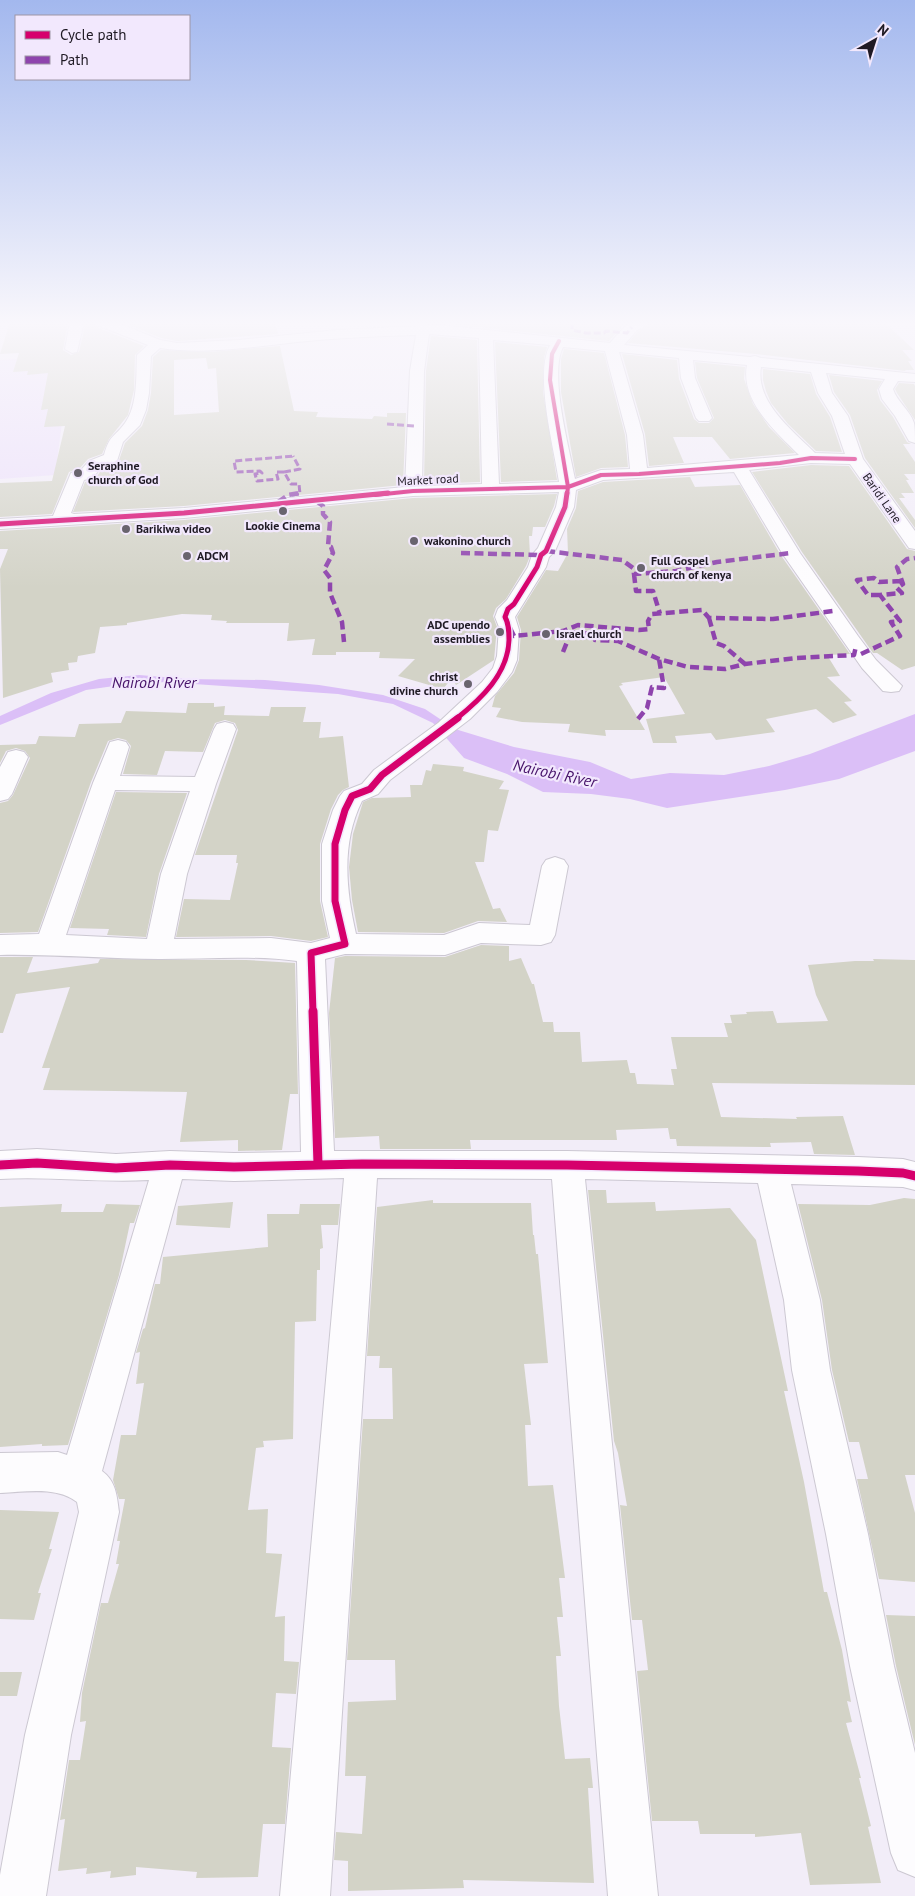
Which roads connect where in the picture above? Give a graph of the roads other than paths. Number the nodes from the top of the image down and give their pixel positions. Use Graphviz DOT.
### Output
graph roads {
  1 [pos="137,410"];
  2 [pos="416,410"];
  3 [pos="488,410"];
  4 [pos="555,410"];
  5 [pos="629,410"];
  6 [pos="701,410"];
  7 [pos="770,410"];
  8 [pos="836,410"];
  9 [pos="899,410"];
  10 [pos="704,418"];
  11 [pos="915,438"];
  12 [pos="811,458"];
  13 [pos="855,459"];
  14 [pos="738,465"];
  15 [pos="639,474"];
  16 [pos="568,487"];
  17 [pos="491,489"];
  18 [pos="413,491"];
  19 [pos="70,519"];
  20 [pos="0,524"];
  21 [pos="915,544"];
  22 [pos="891,686"];
  23 [pos="225,730"];
  24 [pos="118,747"];
  25 [pos="16,757"];
  26 [pos="105,783"];
  27 [pos="204,784"];
  28 [pos="0,794"];
  29 [pos="554,866"];
  30 [pos="49,944"];
  31 [pos="345,944"];
  32 [pos="0,945"];
  33 [pos="158,949"];
  34 [pos="311,953"];
  35 [pos="318,1164"];
  36 [pos="362,1164"];
  37 [pos="0,1165"];
  38 [pos="170,1165"];
  39 [pos="567,1165"];
  40 [pos="771,1170"];
  41 [pos="915,1176"];
  42 [pos="0,1473"];
  43 [pos="80,1479"];
  44 [pos="915,1853"];
  45 [pos="21,1896"];
  46 [pos="305,1896"];
  47 [pos="633,1896"];
  1 -- 19 [label="street"];
  2 -- 18 [label="street"];
  3 -- 17 [label="street"];
  4 -- 16 [label="street"];
  5 -- 15 [label="street"];
  6 -- 10 [label="street"];
  7 -- 12 [label="street"];
  8 -- 13 [label="street, Baridi Lane"];
  9 -- 11 [label="street"];
  12 -- 13 [label="street, Market road"];
  12 -- 14 [label="street, Market road"];
  13 -- 21 [label="street, Baridi Lane"];
  14 -- 15 [label="street, Market road"];
  14 -- 22 [label="street"];
  15 -- 16 [label="street, Market road"];
  16 -- 17 [label="street, Market road"];
  16 -- 31 [label="street"];
  17 -- 18 [label="street, Market road"];
  18 -- 19 [label="street, Market road"];
  19 -- 20 [label="street, Market road"];
  23 -- 27 [label="street"];
  24 -- 26 [label="street"];
  25 -- 28 [label="street"];
  26 -- 27 [label="street"];
  26 -- 30 [label="street"];
  27 -- 33 [label="street"];
  29 -- 31 [label="street"];
  30 -- 32 [label="street"];
  30 -- 33 [label="street"];
  31 -- 34 [label="street"];
  33 -- 34 [label="street"];
  34 -- 35 [label="street"];
  35 -- 36 [label="street"];
  35 -- 38 [label="street"];
  36 -- 39 [label="street"];
  36 -- 46 [label="street"];
  37 -- 38 [label="street"];
  38 -- 43 [label="street"];
  39 -- 40 [label="street"];
  39 -- 47 [label="street"];
  40 -- 41 [label="street"];
  40 -- 44 [label="street"];
  42 -- 43 [label="street"];
  43 -- 45 [label="street"];
}
